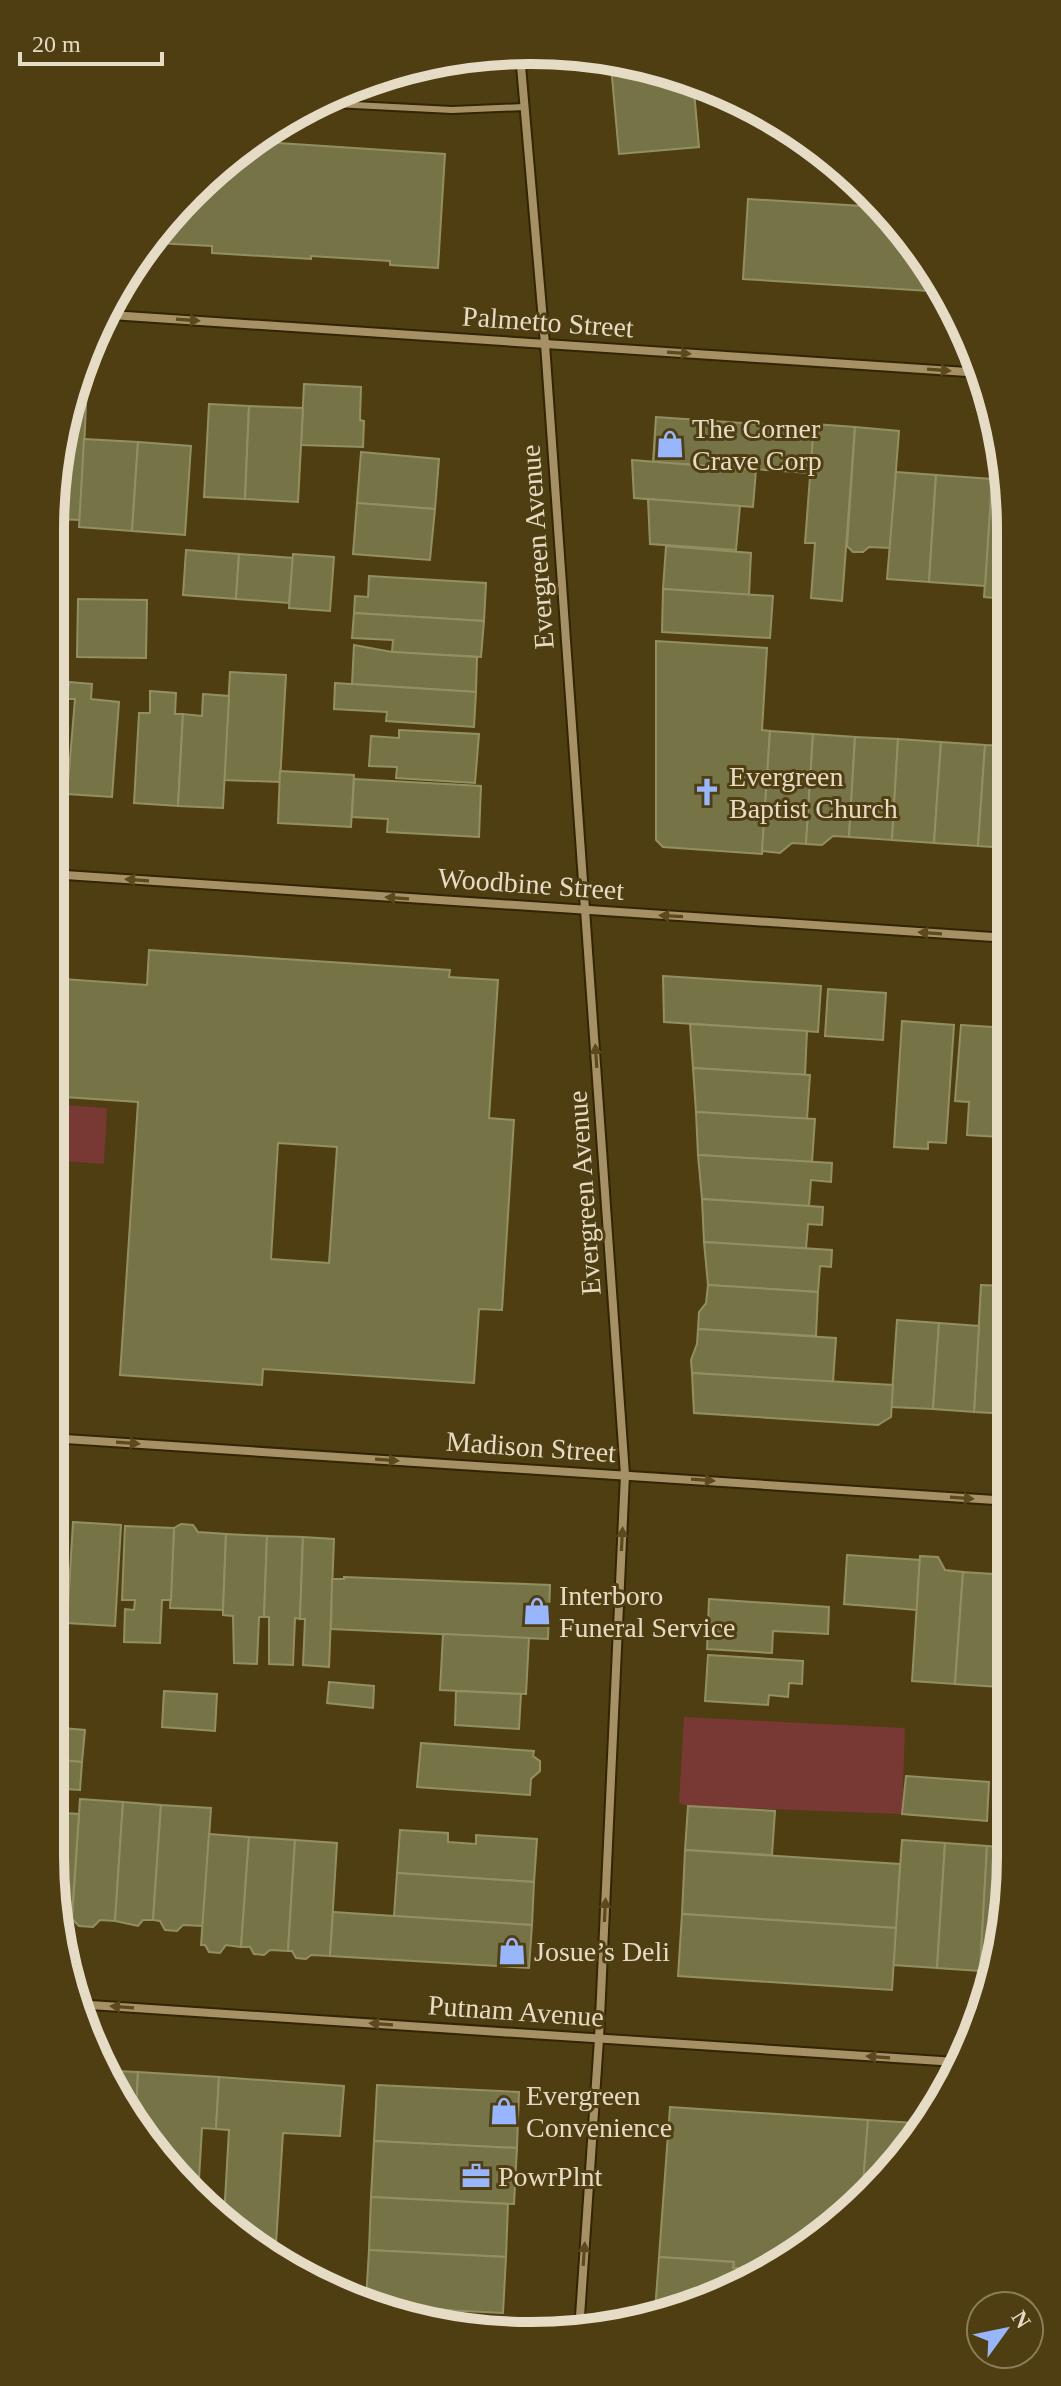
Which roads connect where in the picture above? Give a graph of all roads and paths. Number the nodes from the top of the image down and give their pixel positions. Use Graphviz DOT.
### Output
graph roads {
  1 [pos="521,64"];
  2 [pos="342,104"];
  3 [pos="524,107"];
  4 [pos="116,315"];
  5 [pos="545,344"];
  6 [pos="969,372"];
  7 [pos="64,875"];
  8 [pos="586,910"];
  9 [pos="997,937"];
  10 [pos="64,1439"];
  11 [pos="625,1475"];
  12 [pos="997,1500"];
  13 [pos="89,2005"];
  14 [pos="599,2039"];
  15 [pos="949,2062"];
  16 [pos="580,2319"];
  1 -- 3 [label="street, Evergreen Avenue"];
  2 -- 3 [label="lane"];
  3 -- 5 [label="street, Evergreen Avenue"];
  4 -- 5 [label="street, Palmetto Street, one-way"];
  5 -- 6 [label="street, Palmetto Street, one-way"];
  5 -- 8 [label="street, Evergreen Avenue"];
  8 -- 7 [label="street, Woodbine Street, one-way"];
  9 -- 8 [label="street, Woodbine Street, one-way"];
  11 -- 8 [label="street, Evergreen Avenue, one-way"];
  10 -- 11 [label="street, Madison Street, one-way"];
  11 -- 12 [label="street, Madison Street, one-way"];
  14 -- 11 [label="street, Evergreen Avenue, one-way"];
  14 -- 13 [label="street, Putnam Avenue, one-way"];
  15 -- 14 [label="street, Putnam Avenue, one-way"];
  16 -- 14 [label="street, Evergreen Avenue, one-way"];
}
